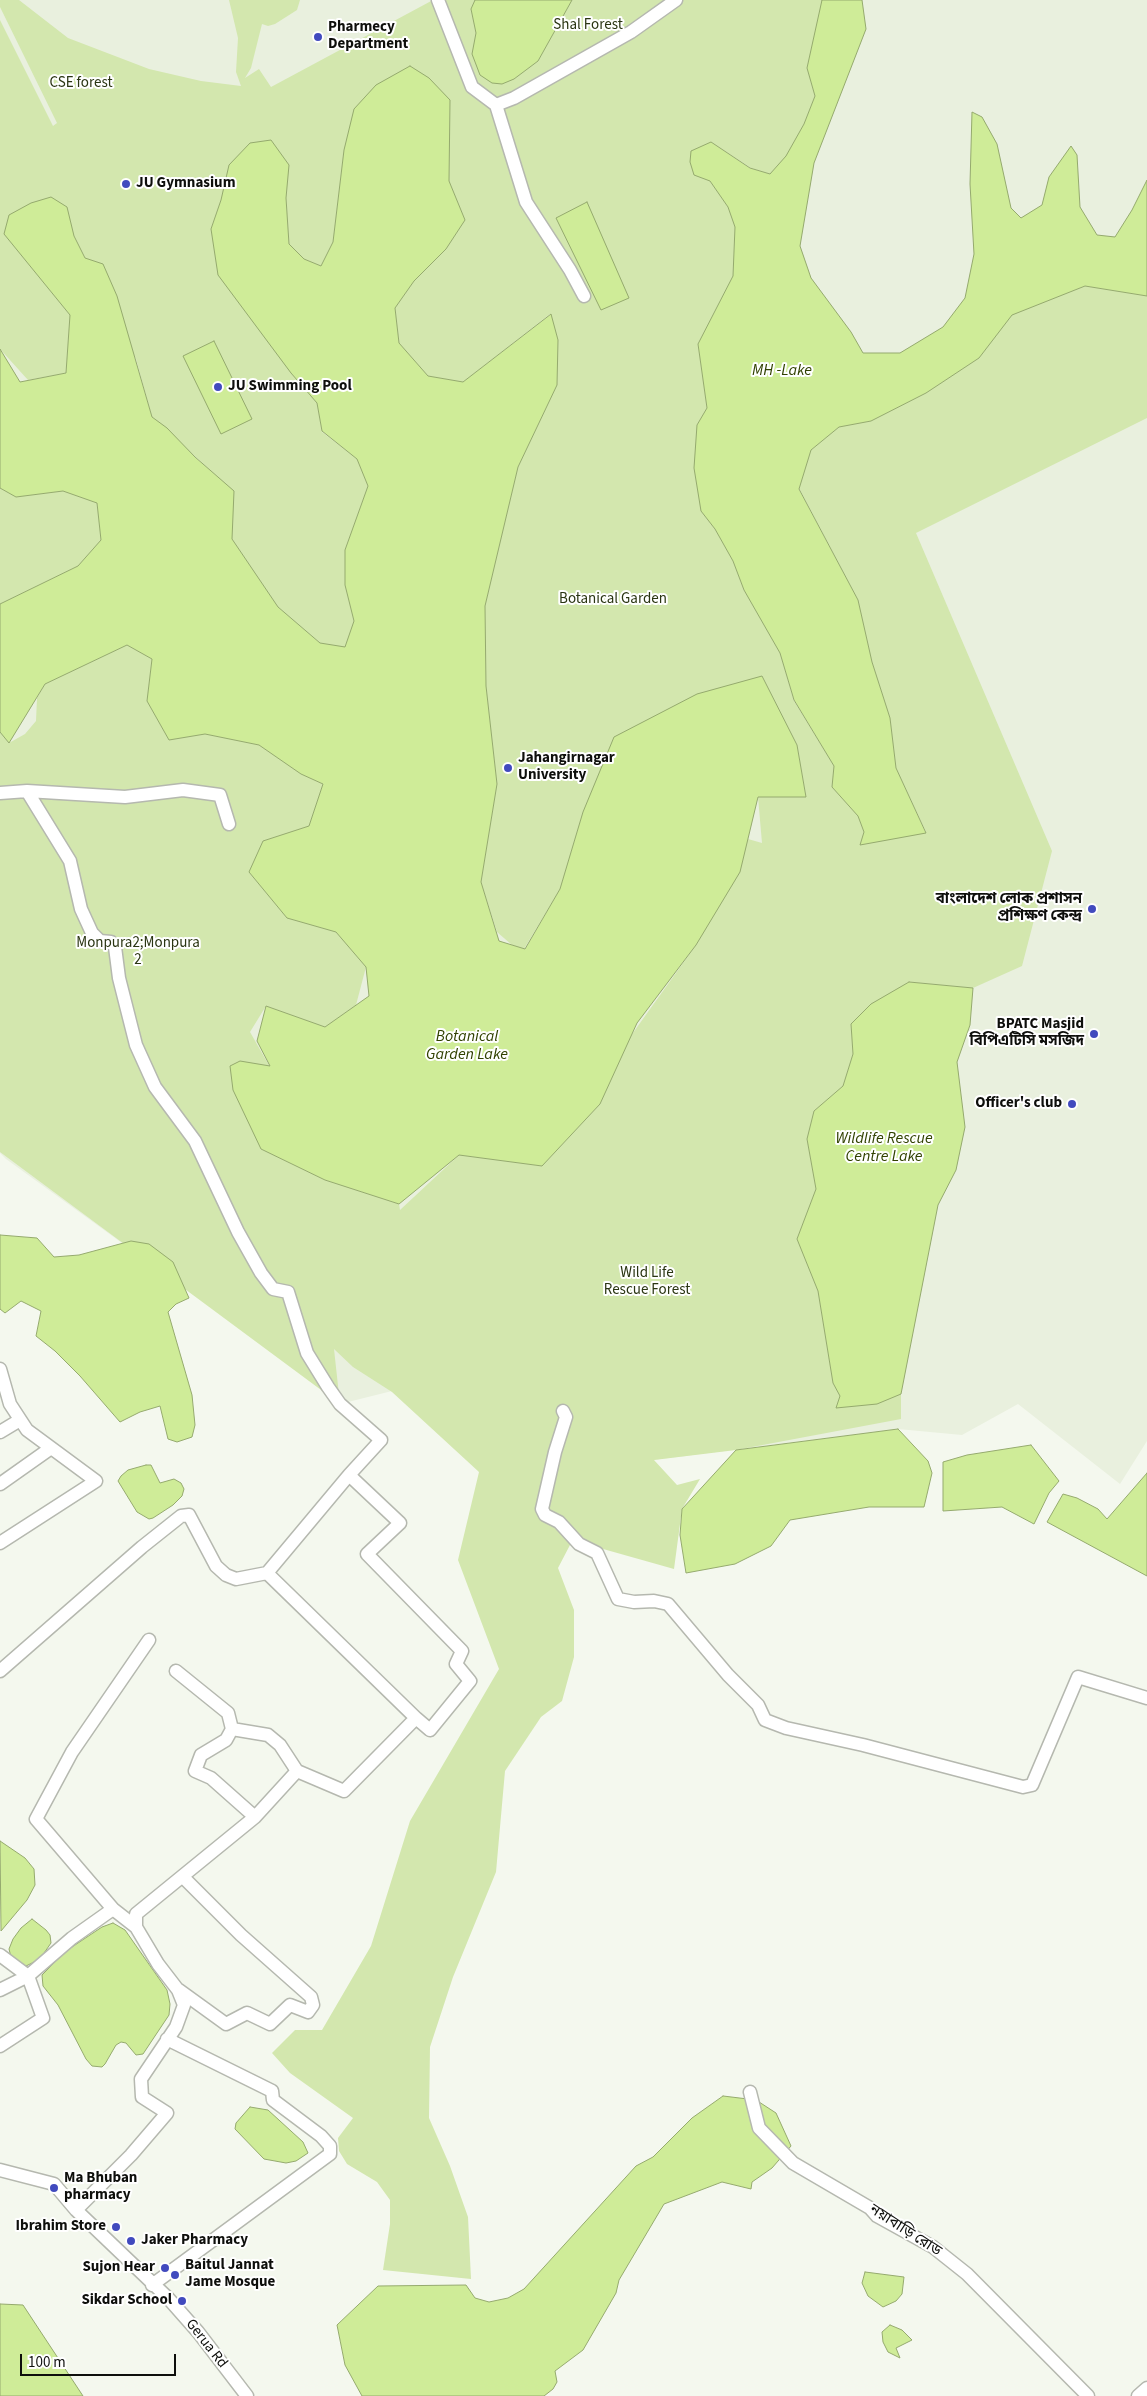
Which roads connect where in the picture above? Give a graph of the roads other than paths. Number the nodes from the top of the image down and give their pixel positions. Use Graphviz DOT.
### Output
graph roads {
  1 [pos="438,0"];
  2 [pos="676,0"];
  3 [pos="496,105"];
  4 [pos="584,296"];
  5 [pos="27,791"];
  6 [pos="0,793"];
  7 [pos="229,824"];
  8 [pos="0,1369"];
  9 [pos="563,1411"];
  10 [pos="20,1420"];
  11 [pos="0,1432"];
  12 [pos="51,1448"];
  13 [pos="349,1475"];
  14 [pos="0,1484"];
  15 [pos="0,1542"];
  16 [pos="267,1572"];
  17 [pos="149,1640"];
  18 [pos="0,1671"];
  19 [pos="176,1671"];
  20 [pos="1147,1698"];
  21 [pos="416,1718"];
  22 [pos="232,1729"];
  23 [pos="297,1771"];
  24 [pos="254,1818"];
  25 [pos="183,1877"];
  26 [pos="113,1909"];
  27 [pos="136,1927"];
  28 [pos="0,1955"];
  29 [pos="28,1976"];
  30 [pos="0,1990"];
  31 [pos="178,1990"];
  32 [pos="167,2039"];
  33 [pos="0,2046"];
  34 [pos="750,2092"];
  35 [pos="0,2170"];
  36 [pos="76,2210"];
  37 [pos="152,2285"];
  38 [pos="1147,2388"];
  39 [pos="247,2396"];
  40 [pos="1088,2396"];
  41 [pos="1138,2396"];
  1 -- 3 [label="street"];
  2 -- 3 [label="street"];
  3 -- 4 [label="street"];
  5 -- 6 [label="street"];
  5 -- 7 [label="street"];
  5 -- 13 [label="street"];
  8 -- 10 [label="street"];
  9 -- 20 [label="street"];
  10 -- 11 [label="street"];
  10 -- 12 [label="street"];
  12 -- 14 [label="street"];
  12 -- 15 [label="street"];
  13 -- 16 [label="street"];
  13 -- 21 [label="street"];
  16 -- 18 [label="street"];
  16 -- 21 [label="street"];
  17 -- 26 [label="street"];
  19 -- 22 [label="street"];
  21 -- 23 [label="street"];
  22 -- 23 [label="street"];
  22 -- 24 [label="street"];
  23 -- 24 [label="street"];
  24 -- 25 [label="street"];
  25 -- 27 [label="street"];
  25 -- 31 [label="street"];
  26 -- 27 [label="street"];
  26 -- 29 [label="street"];
  27 -- 31 [label="street"];
  28 -- 29 [label="street"];
  29 -- 30 [label="street"];
  29 -- 33 [label="street"];
  31 -- 32 [label="street"];
  32 -- 36 [label="street"];
  32 -- 37 [label="street"];
  34 -- 40 [label="street, নয়াবাড়ি রোড"];
  35 -- 36 [label="street, Gerua Rd"];
  36 -- 37 [label="street, Gerua Rd"];
  37 -- 39 [label="street, Gerua Rd"];
  38 -- 41 [label="street"];
}
